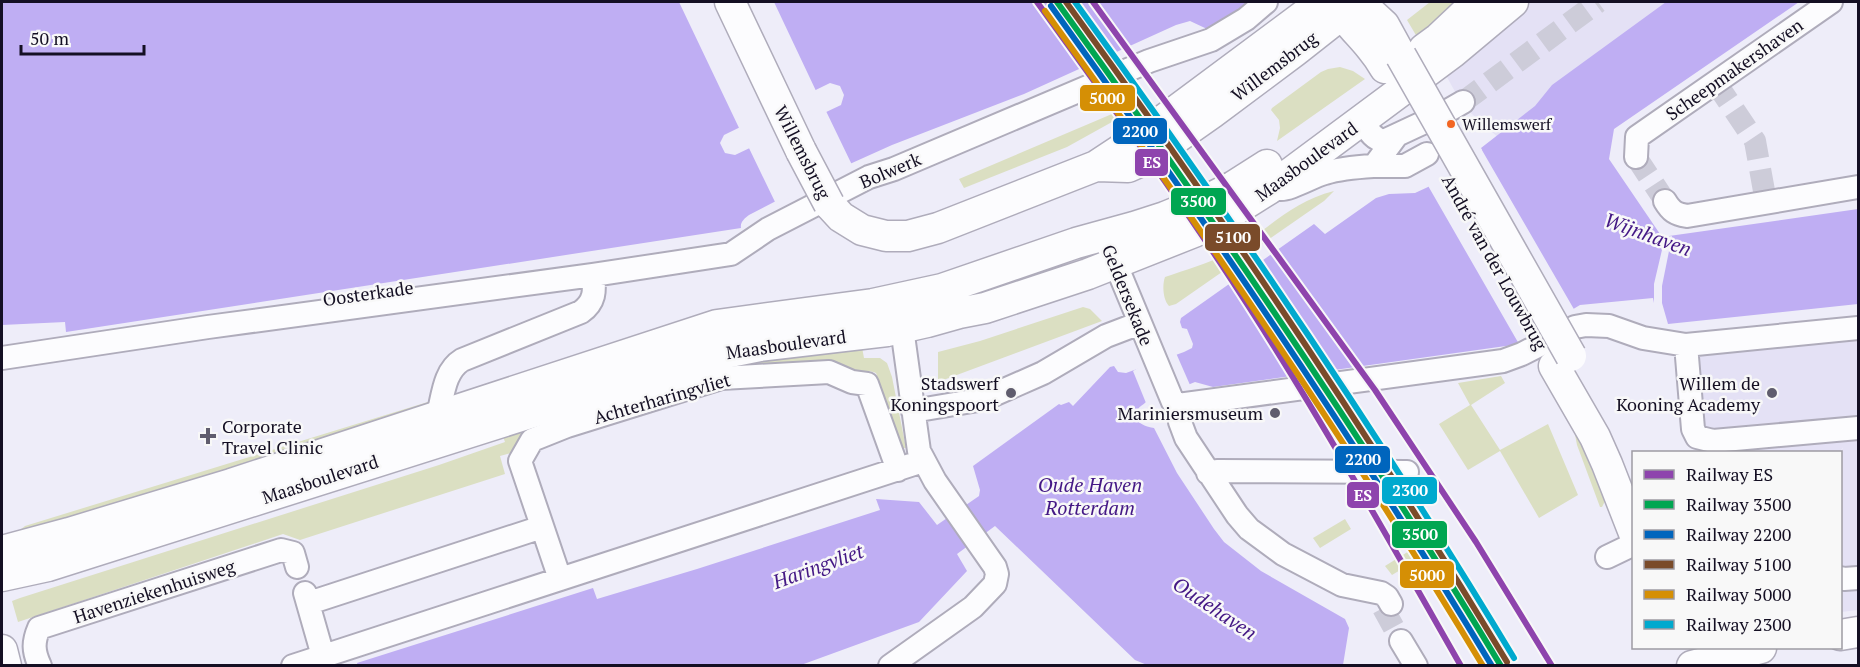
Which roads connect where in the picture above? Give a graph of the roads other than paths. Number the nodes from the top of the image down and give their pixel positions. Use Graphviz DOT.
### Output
graph roads {
  1 [pos="730,2"];
  2 [pos="1266,2"];
  3 [pos="1477,2"];
  4 [pos="1513,2"];
  5 [pos="1831,2"];
  6 [pos="1343,4"];
  7 [pos="1463,102"];
  8 [pos="1362,120"];
  9 [pos="1397,135"];
  10 [pos="1636,147"];
  11 [pos="1427,154"];
  12 [pos="1374,166"];
  13 [pos="1858,187"];
  14 [pos="1269,189"];
  15 [pos="1668,206"];
  16 [pos="1109,249"];
  17 [pos="738,256"];
  18 [pos="593,275"];
  19 [pos="880,303"];
  20 [pos="1140,323"];
  21 [pos="902,328"];
  22 [pos="1858,328"];
  23 [pos="2,345"];
  24 [pos="1686,345"];
  25 [pos="2,358"];
  26 [pos="1562,361"];
  27 [pos="1174,399"];
  28 [pos="913,411"];
  29 [pos="438,415"];
  30 [pos="1858,428"];
  31 [pos="923,461"];
  32 [pos="898,470"];
  33 [pos="1407,472"];
  34 [pos="1208,473"];
  35 [pos="1632,473"];
  36 [pos="542,527"];
  37 [pos="1632,528"];
  38 [pos="1632,545"];
  39 [pos="2,551"];
  40 [pos="1607,557"];
  41 [pos="297,567"];
  42 [pos="2,576"];
  43 [pos="1842,578"];
  44 [pos="1858,578"];
  45 [pos="560,579"];
  46 [pos="1383,601"];
  47 [pos="1858,632"];
  48 [pos="1842,634"];
  49 [pos="1401,640"];
  50 [pos="1685,649"];
  51 [pos="1757,649"];
  52 [pos="2,650"];
  53 [pos="323,656"];
  54 [pos="1704,661"];
  55 [pos="6,666"];
  56 [pos="40,666"];
  57 [pos="293,666"];
  58 [pos="890,666"];
  59 [pos="1416,666"];
  1 -- 6 [label="main road, Willemsbrug, bridge"];
  2 -- 17 [label="street, Bolwerk"];
  3 -- 16 [label="main road, Maasboulevard"];
  4 -- 8 [label="main road, Maasboulevard"];
  5 -- 10 [label="street, Scheepmakershaven"];
  6 -- 26 [label="main road, André van der Louwbrug"];
  7 -- 9 [label="street"];
  8 -- 9 [label="street"];
  8 -- 14 [label="main road, Maasboulevard"];
  9 -- 12 [label="street"];
  11 -- 12 [label="street"];
  12 -- 14 [label="street"];
  13 -- 15 [label="street"];
  14 -- 16 [label="main road, Maasboulevard"];
  16 -- 19 [label="main road, Maasboulevard"];
  16 -- 20 [label="street, Geldersekade"];
  16 -- 21 [label="main road, Maasboulevard"];
  17 -- 18 [label="street, Oosterkade"];
  17 -- 23 [label="street, Oosterkade"];
  18 -- 25 [label="street, Oosterkade"];
  18 -- 29 [label="street"];
  19 -- 21 [label="main road"];
  19 -- 29 [label="main road, Maasboulevard"];
  20 -- 27 [label="street, Geldersekade"];
  20 -- 28 [label="street"];
  21 -- 28 [label="street"];
  21 -- 42 [label="main road, Maasboulevard"];
  22 -- 24 [label="street"];
  24 -- 27 [label="street"];
  24 -- 30 [label="street"];
  26 -- 35 [label="main road, André van der Louwbrug"];
  26 -- 37 [label="main road, André van der Louwbrug"];
  27 -- 34 [label="street"];
  28 -- 31 [label="street"];
  29 -- 39 [label="main road, Maasboulevard"];
  31 -- 32 [label="street"];
  31 -- 58 [label="street"];
  32 -- 36 [label="street, Achterharingvliet"];
  32 -- 45 [label="street"];
  33 -- 34 [label="street"];
  34 -- 46 [label="street"];
  36 -- 45 [label="street, Achterharingvliet"];
  36 -- 53 [label="street"];
  38 -- 40 [label="street"];
  41 -- 56 [label="street, Havenziekenhuisweg"];
  43 -- 44 [label="street"];
  45 -- 53 [label="street"];
  47 -- 48 [label="main road"];
  49 -- 59 [label="street"];
  50 -- 54 [label="main road"];
  51 -- 54 [label="main road"];
  52 -- 55 [label="main road"];
  53 -- 57 [label="street"];
}
